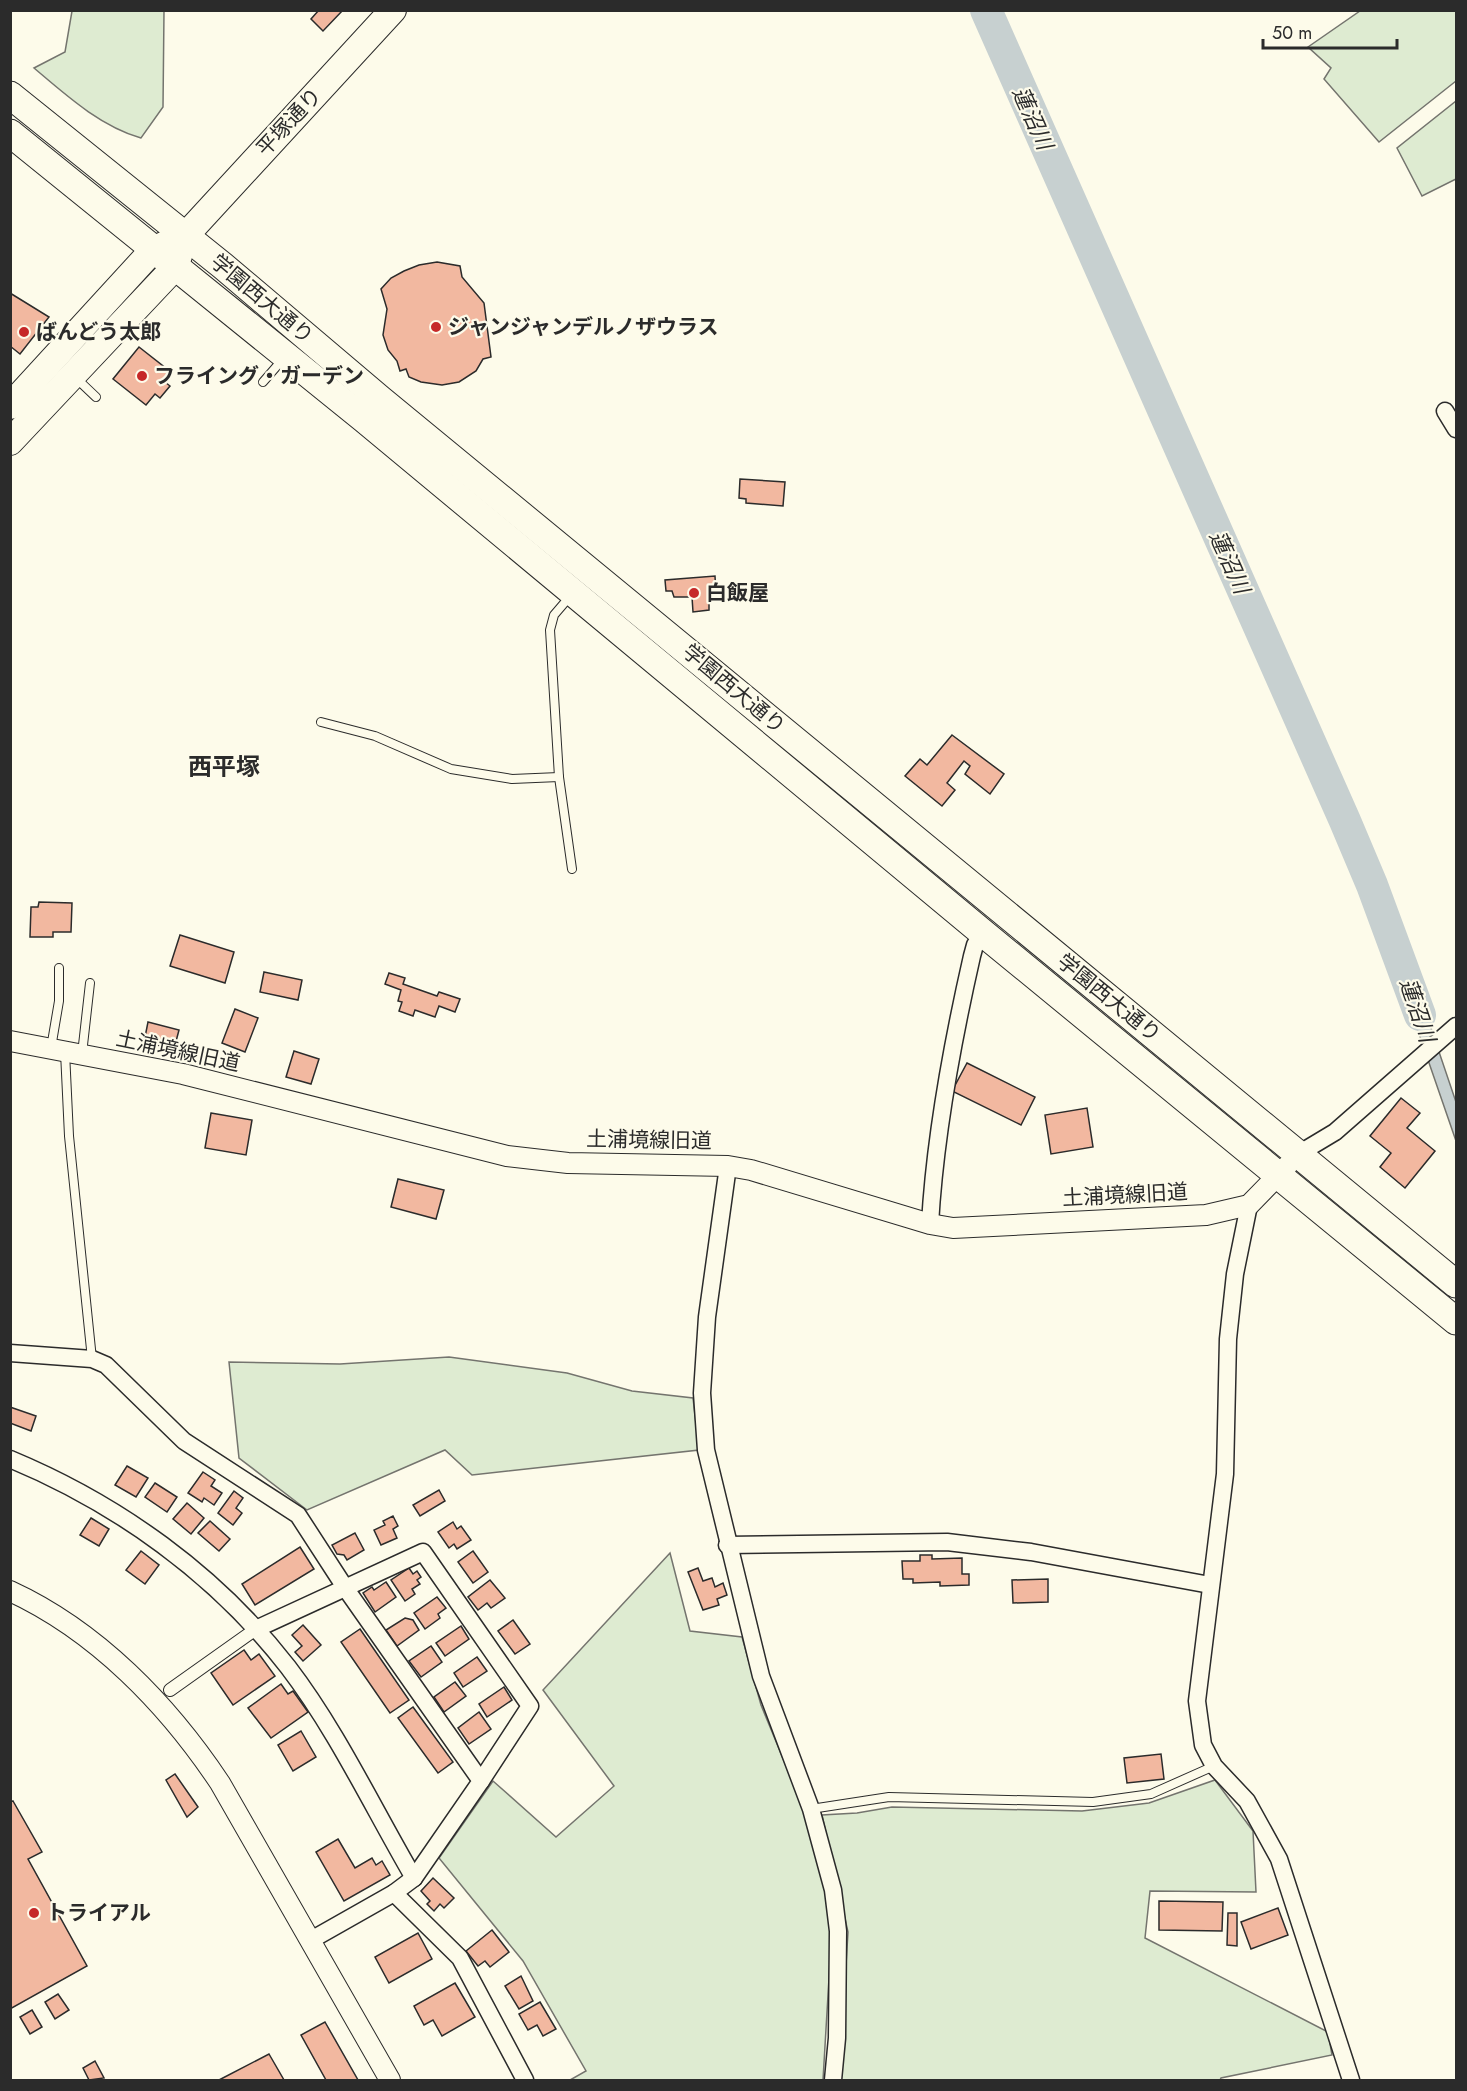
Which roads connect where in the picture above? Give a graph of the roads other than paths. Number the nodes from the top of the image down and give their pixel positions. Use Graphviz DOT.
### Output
graph roads {
  1 [pos="393,10"];
  2 [pos="10,95"];
  3 [pos="10,133"];
  4 [pos="186,235"];
  5 [pos="153,250"];
  6 [pos="175,267"];
  7 [pos="285,356"];
  8 [pos="74,375"];
  9 [pos="263,382"];
  10 [pos="96,397"];
  11 [pos="10,406"];
  12 [pos="1445,411"];
  13 [pos="1456,429"];
  14 [pos="10,442"];
  15 [pos="572,594"];
  16 [pos="321,722"];
  17 [pos="559,777"];
  18 [pos="572,869"];
  19 [pos="983,933"];
  20 [pos="59,968"];
  21 [pos="90,983"];
  22 [pos="1453,1029"];
  23 [pos="10,1041"];
  24 [pos="66,1052"];
  25 [pos="1300,1153"];
  26 [pos="728,1166"];
  27 [pos="1278,1174"];
  28 [pos="1249,1205"];
  29 [pos="930,1224"];
  30 [pos="1456,1284"];
  31 [pos="1456,1321"];
  32 [pos="10,1353"];
  33 [pos="93,1359"];
  34 [pos="10,1459"];
  35 [pos="727,1545"];
  36 [pos="1210,1585"];
  37 [pos="346,1589"];
  38 [pos="10,1591"];
  39 [pos="256,1629"];
  40 [pos="170,1690"];
  41 [pos="1214,1766"];
  42 [pos="481,1781"];
  43 [pos="811,1809"];
  44 [pos="414,1878"];
  45 [pos="394,1893"];
  46 [pos="311,1940"];
  47 [pos="390,2080"];
  48 [pos="525,2080"];
  49 [pos="833,2080"];
  50 [pos="1351,2080"];
  1 -- 4 [label="main road, 平塚通り"];
  2 -- 4 [label="highway, 学園西大通り"];
  3 -- 5 [label="highway, 学園西大通り"];
  4 -- 5 [label="main road, 平塚通り"];
  4 -- 6 [label="main road, 平塚通り"];
  4 -- 25 [label="highway, 学園西大通り"];
  5 -- 6 [label="highway, 学園西大通り"];
  5 -- 11 [label="main road"];
  6 -- 7 [label="highway, 学園西大通り"];
  6 -- 8 [label="main road"];
  7 -- 9 [label="lane"];
  7 -- 15 [label="highway, 学園西大通り"];
  8 -- 10 [label="lane"];
  8 -- 14 [label="main road"];
  12 -- 13 [label="street"];
  15 -- 17 [label="lane"];
  15 -- 19 [label="highway, 学園西大通り"];
  16 -- 17 [label="lane"];
  17 -- 18 [label="lane"];
  19 -- 27 [label="highway, 学園西大通り"];
  19 -- 29 [label="street"];
  20 -- 24 [label="lane"];
  21 -- 24 [label="lane"];
  22 -- 25 [label="street"];
  23 -- 24 [label="street, 土浦境線旧道"];
  24 -- 26 [label="street, 土浦境線旧道"];
  24 -- 33 [label="lane"];
  25 -- 27 [label="street"];
  25 -- 30 [label="highway, 学園西大通り"];
  26 -- 29 [label="street, 土浦境線旧道"];
  26 -- 35 [label="street"];
  27 -- 28 [label="street"];
  27 -- 31 [label="highway, 学園西大通り"];
  28 -- 29 [label="street, 土浦境線旧道"];
  28 -- 36 [label="street"];
  32 -- 33 [label="street"];
  33 -- 37 [label="street"];
  34 -- 39 [label="street"];
  35 -- 36 [label="street"];
  35 -- 43 [label="street"];
  36 -- 41 [label="street"];
  37 -- 39 [label="street"];
  37 -- 42 [label="street"];
  37 -- 42 [label="street"];
  38 -- 46 [label="street"];
  39 -- 40 [label="street"];
  39 -- 44 [label="street"];
  41 -- 43 [label="lane"];
  41 -- 50 [label="street"];
  42 -- 44 [label="street"];
  43 -- 49 [label="street"];
  44 -- 45 [label="street"];
  45 -- 46 [label="street"];
  45 -- 48 [label="street"];
  46 -- 47 [label="street"];
}
